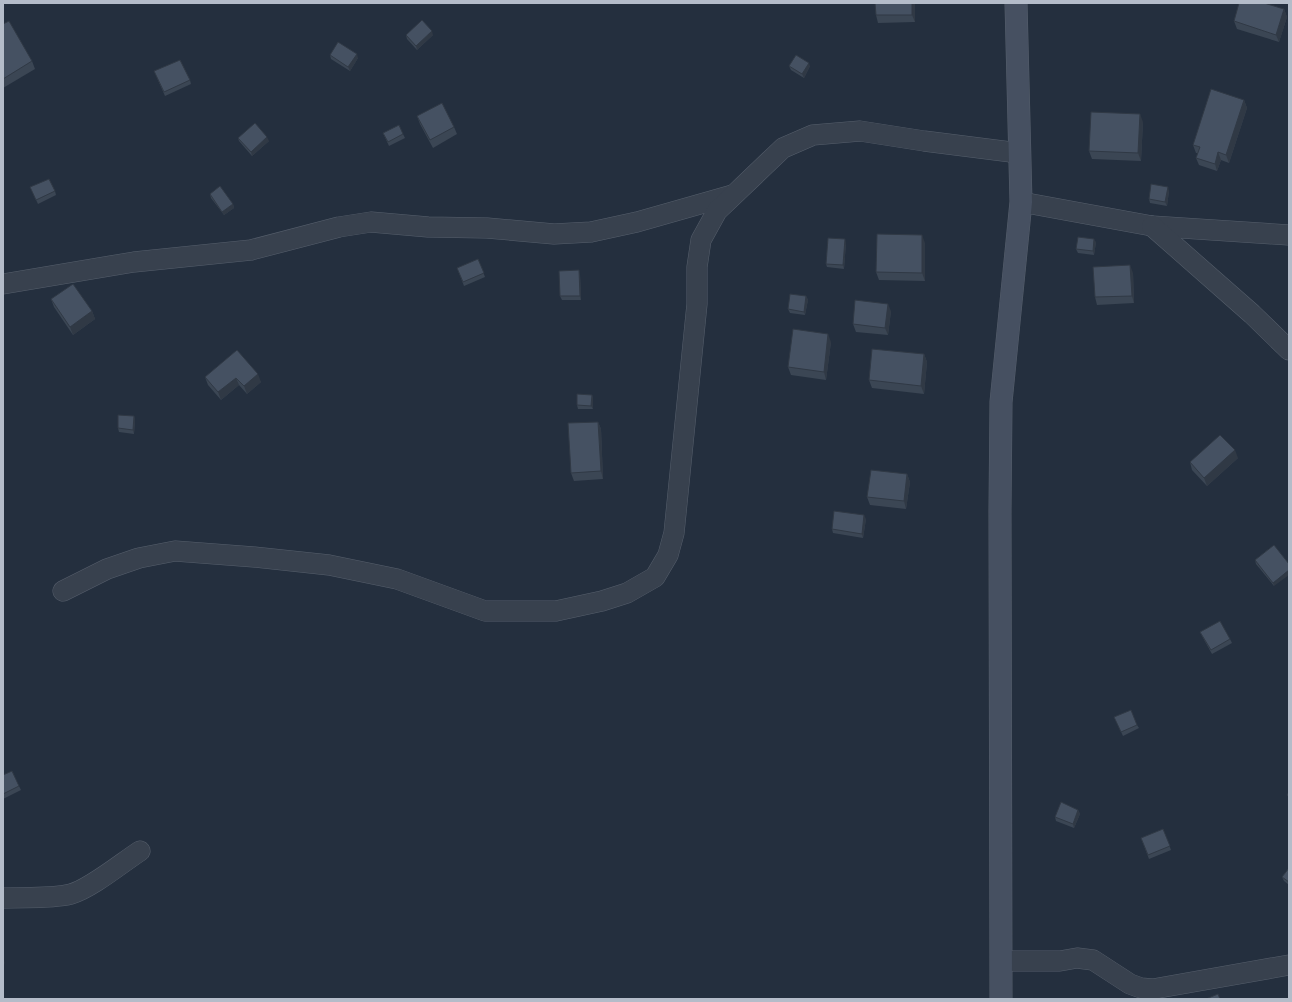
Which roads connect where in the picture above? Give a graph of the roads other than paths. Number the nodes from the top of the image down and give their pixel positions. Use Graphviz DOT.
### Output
graph roads {
  1 [pos="1016,3"];
  2 [pos="1019,153"];
  3 [pos="734,194"];
  4 [pos="1021,202"];
  5 [pos="1152,226"];
  6 [pos="1289,235"];
  7 [pos="3,284"];
  8 [pos="1289,350"];
  9 [pos="63,591"];
  10 [pos="140,851"];
  11 [pos="3,898"];
  12 [pos="1001,961"];
  13 [pos="1289,966"];
  14 [pos="1001,999"];
  1 -- 2 [label="street"];
  2 -- 3 [label="street"];
  2 -- 4 [label="street"];
  3 -- 7 [label="street"];
  3 -- 9 [label="street"];
  4 -- 5 [label="street"];
  4 -- 12 [label="street"];
  5 -- 6 [label="street"];
  5 -- 8 [label="street"];
  10 -- 11 [label="street"];
  12 -- 13 [label="street"];
  12 -- 14 [label="street"];
}
